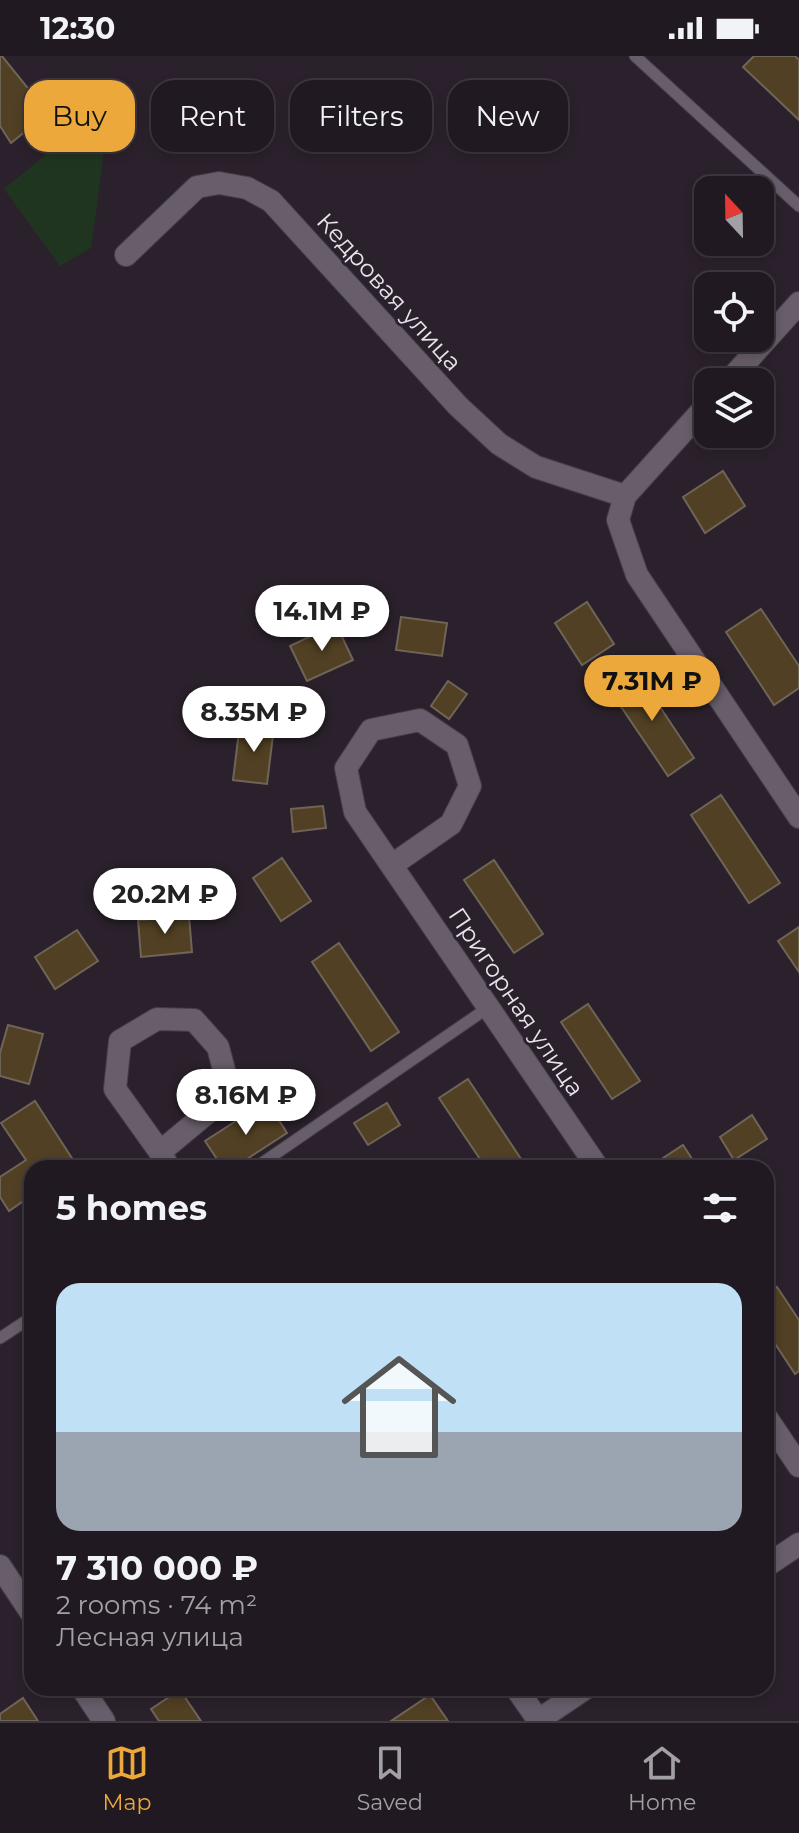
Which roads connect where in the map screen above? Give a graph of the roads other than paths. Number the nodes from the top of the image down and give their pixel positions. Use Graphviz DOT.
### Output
graph roads {
  1 [pos="635,56"];
  2 [pos="799,206"];
  3 [pos="126,255"];
  4 [pos="799,303"];
  5 [pos="741,368"];
  6 [pos="694,420"];
  7 [pos="625,496"];
  8 [pos="799,817"];
  9 [pos="392,865"];
  10 [pos="489,1007"];
  11 [pos="164,1160"];
  12 [pos="267,1160"];
  13 [pos="593,1160"];
  14 [pos="24,1322"];
  15 [pos="0,1338"];
  16 [pos="774,1429"];
  17 [pos="799,1466"];
  18 [pos="799,1544"];
  19 [pos="774,1561"];
  20 [pos="0,1566"];
  21 [pos="24,1602"];
  22 [pos="87,1696"];
  23 [pos="521,1696"];
  24 [pos="574,1696"];
  25 [pos="104,1721"];
  26 [pos="538,1721"];
  1 -- 2 [label="lane"];
  3 -- 7 [label="street, Кедровая улица"];
  4 -- 5 [label="street"];
  6 -- 7 [label="street"];
  7 -- 8 [label="street"];
  9 -- 9 [label="street, Пригорная улица"];
  9 -- 10 [label="street, Пригорная улица"];
  10 -- 12 [label="lane"];
  10 -- 13 [label="street, Пригорная улица"];
  11 -- 11 [label="street"];
  14 -- 15 [label="lane"];
  16 -- 17 [label="street"];
  18 -- 19 [label="street"];
  20 -- 21 [label="street"];
  22 -- 25 [label="street"];
  23 -- 26 [label="street"];
  24 -- 26 [label="street"];
}
